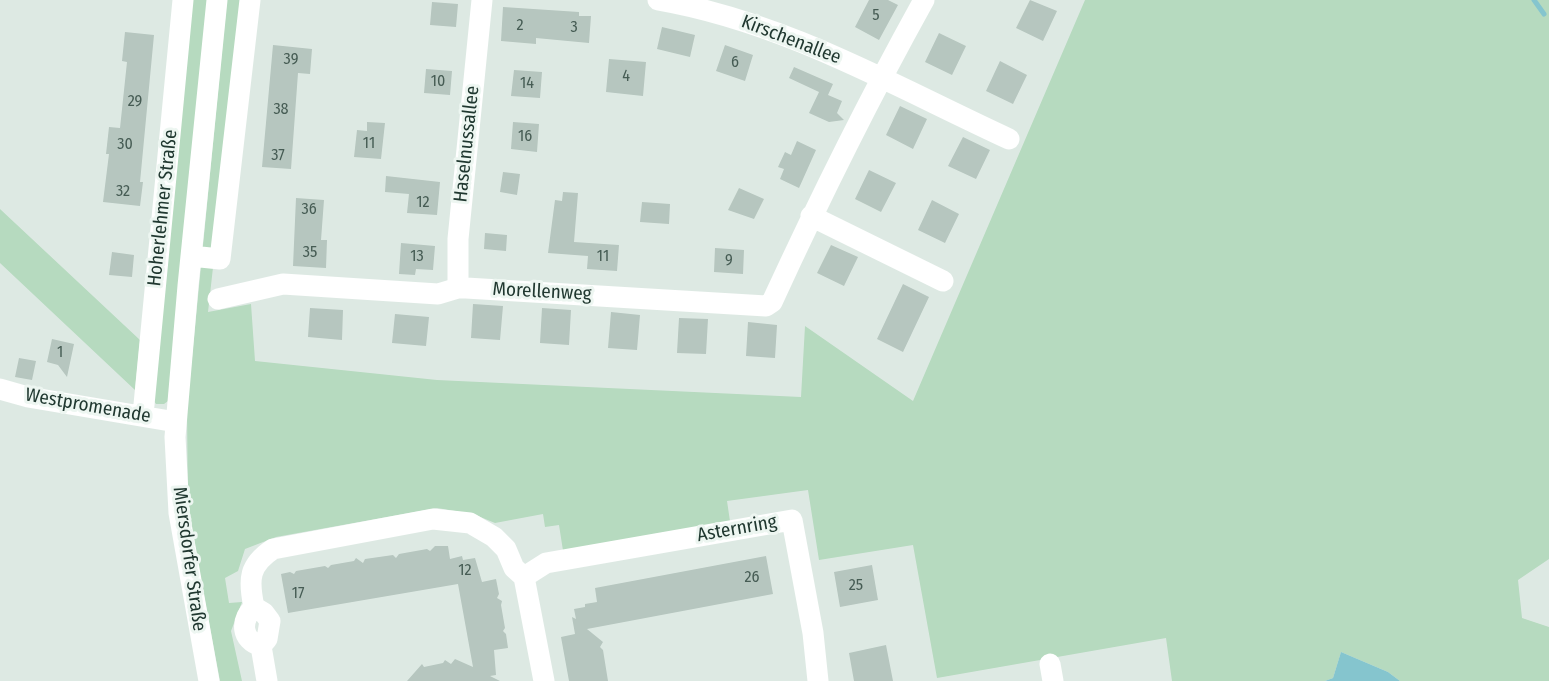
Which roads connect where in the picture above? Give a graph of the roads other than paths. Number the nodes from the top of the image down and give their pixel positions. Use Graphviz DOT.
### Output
graph roads {
  1 [pos="183,0"];
  2 [pos="217,0"];
  3 [pos="250,0"];
  4 [pos="482,0"];
  5 [pos="658,0"];
  6 [pos="924,0"];
  7 [pos="700,3"];
  8 [pos="882,76"];
  9 [pos="1009,139"];
  10 [pos="811,216"];
  11 [pos="191,256"];
  12 [pos="943,281"];
  13 [pos="458,288"];
  14 [pos="218,299"];
  15 [pos="0,389"];
  16 [pos="143,415"];
  17 [pos="176,429"];
  18 [pos="524,577"];
  19 [pos="209,681"];
  20 [pos="267,681"];
  21 [pos="544,681"];
  22 [pos="818,681"];
  1 -- 16 [label="street, Hoherlehmer Straße"];
  2 -- 11 [label="street, Hoherlehmer Straße"];
  3 -- 11 [label="street, Hoherlehmer Straße"];
  4 -- 13 [label="street, Haselnussallee"];
  5 -- 7 [label="street, Kirschenallee"];
  6 -- 8 [label="street, Morellenweg"];
  7 -- 8 [label="street, Kirschenallee"];
  8 -- 9 [label="street"];
  8 -- 10 [label="street, Morellenweg"];
  10 -- 12 [label="street"];
  10 -- 13 [label="street, Morellenweg"];
  11 -- 17 [label="street, Hoherlehmer Straße"];
  13 -- 14 [label="street, Morellenweg"];
  15 -- 16 [label="street, Westpromenade"];
  16 -- 17 [label="street, Westpromenade"];
  17 -- 19 [label="street, Miersdorfer Straße"];
  18 -- 20 [label="street"];
  18 -- 21 [label="street"];
  18 -- 22 [label="street, Asternring"];
}
